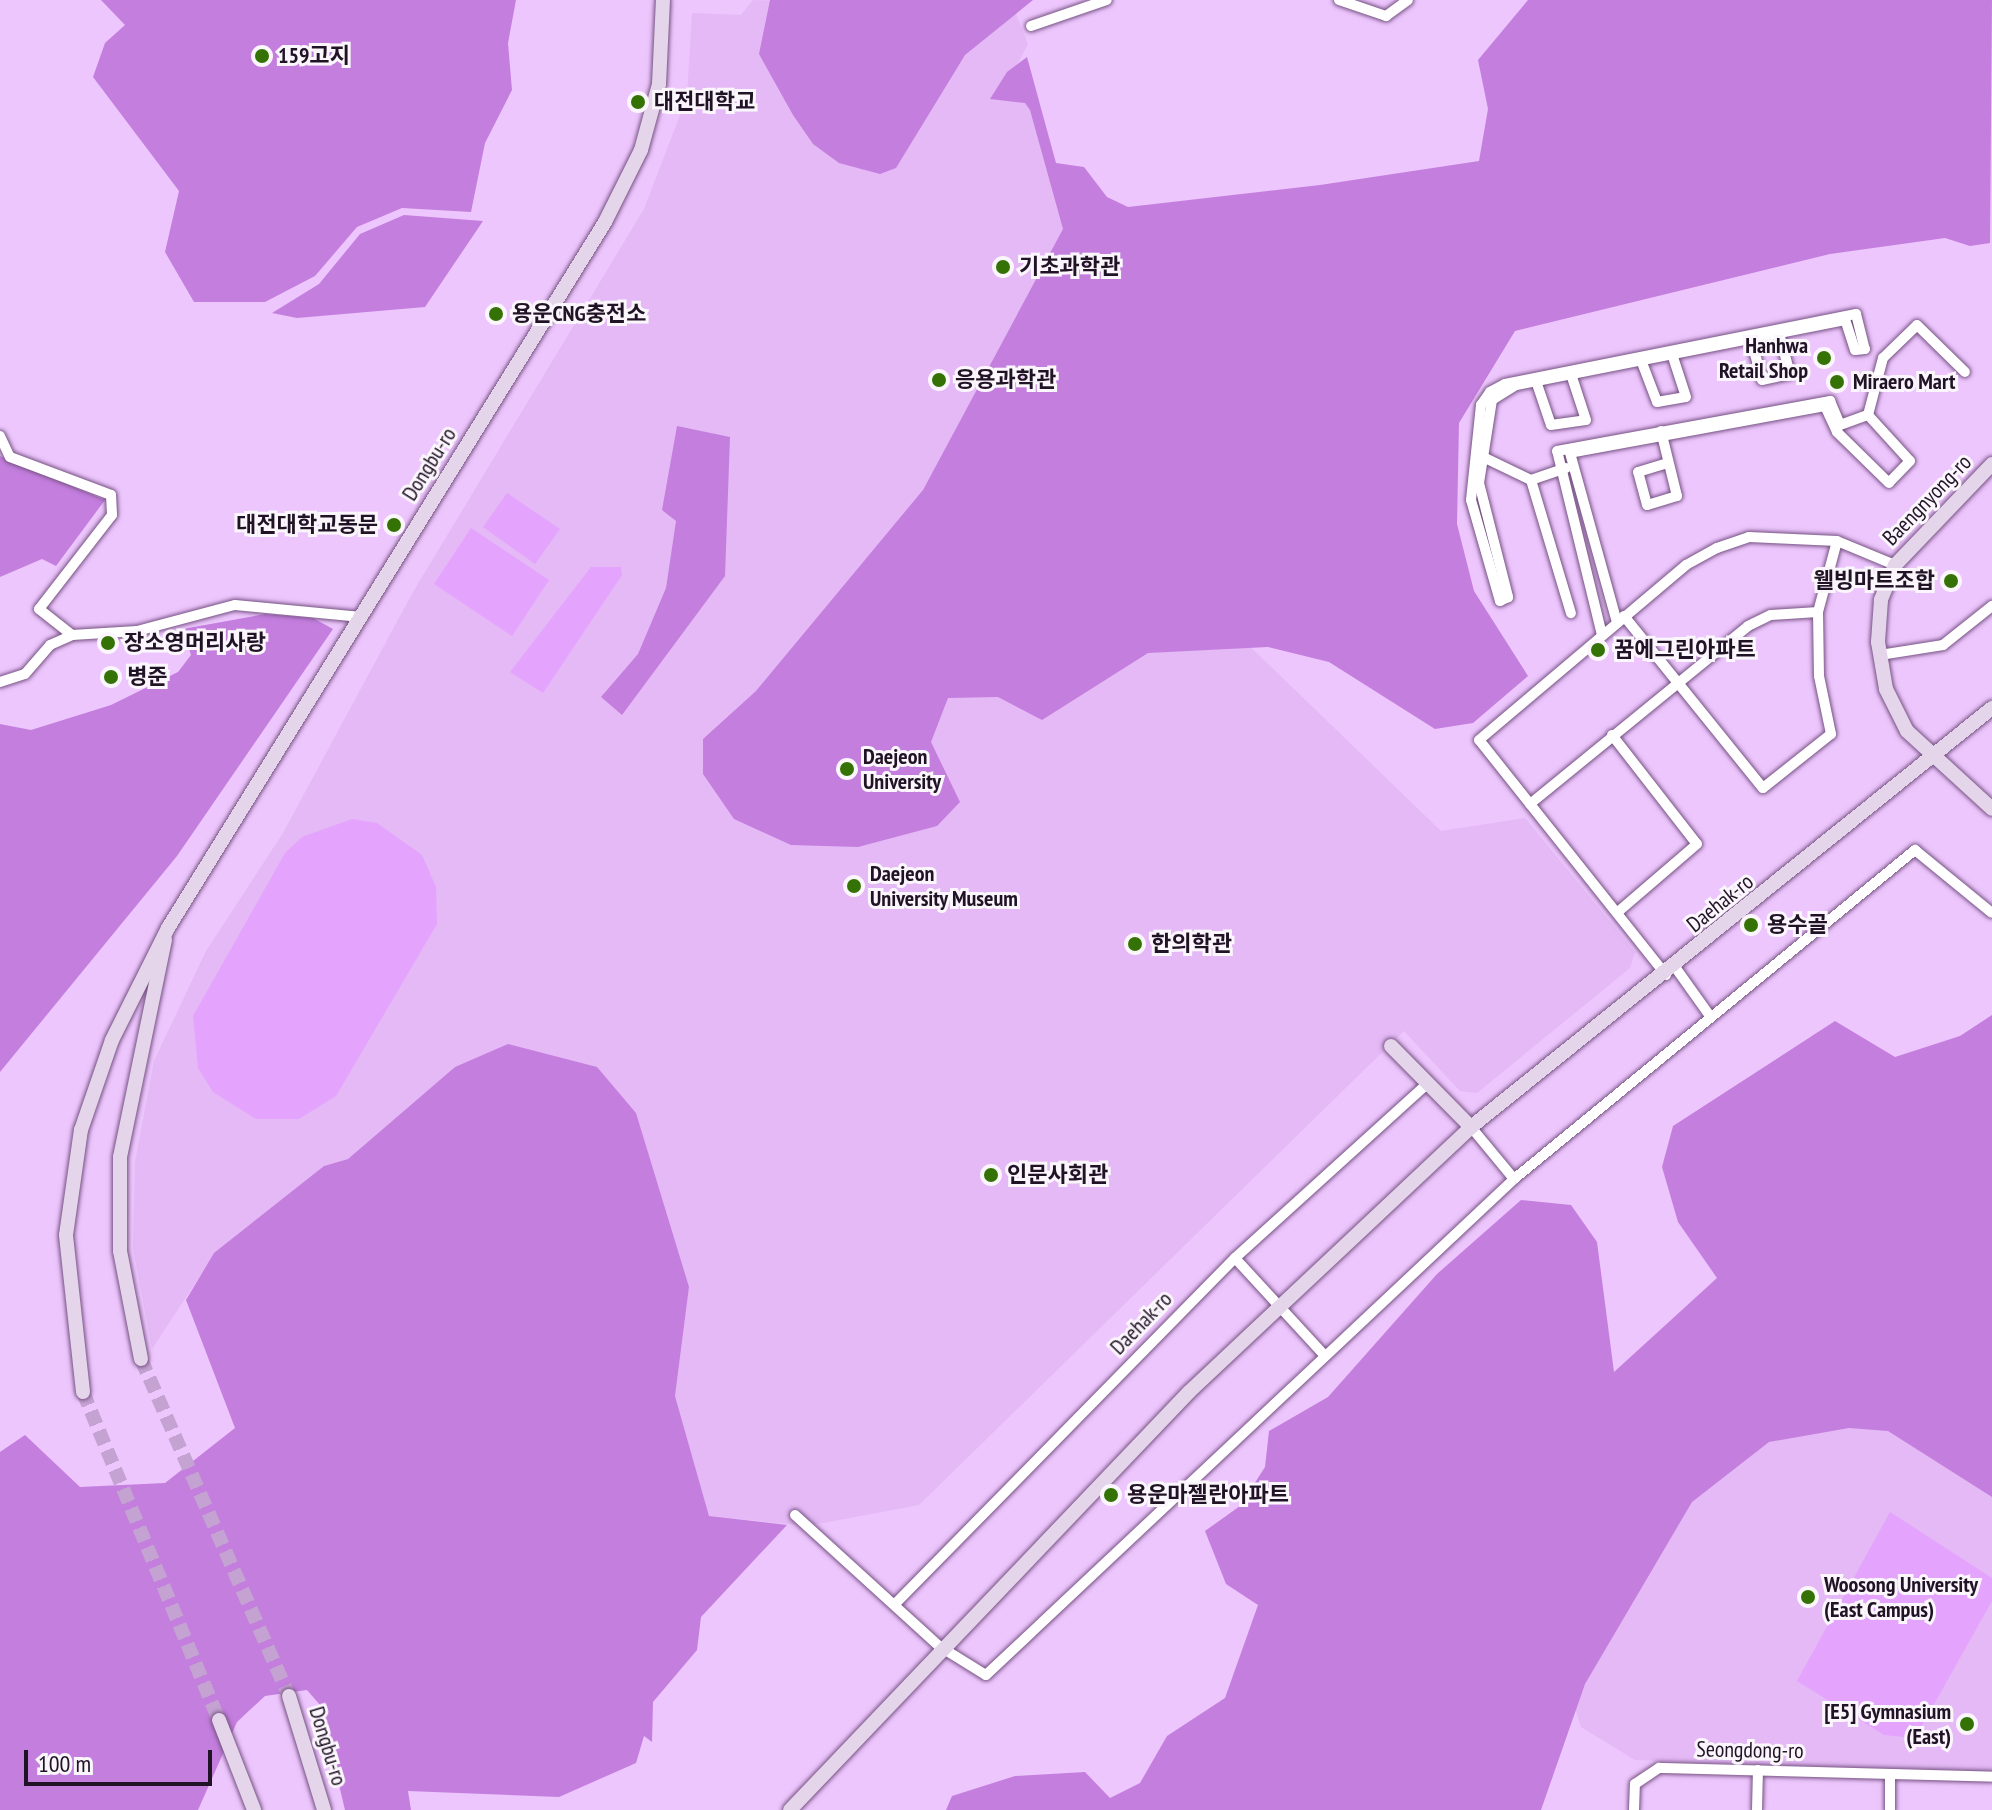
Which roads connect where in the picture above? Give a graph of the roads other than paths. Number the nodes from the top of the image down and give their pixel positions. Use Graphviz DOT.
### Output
graph roads {
  1 [pos="663,0"];
  2 [pos="1107,0"];
  3 [pos="1339,0"];
  4 [pos="1408,0"];
  5 [pos="1031,26"];
  6 [pos="1779,333"];
  7 [pos="1751,339"];
  8 [pos="1672,354"];
  9 [pos="1641,360"];
  10 [pos="1965,372"];
  11 [pos="1571,374"];
  12 [pos="1536,381"];
  13 [pos="1868,415"];
  14 [pos="1662,433"];
  15 [pos="0,436"];
  16 [pos="1483,457"];
  17 [pos="1668,463"];
  18 [pos="1992,464"];
  19 [pos="1572,466"];
  20 [pos="1560,470"];
  21 [pos="1531,480"];
  22 [pos="1837,541"];
  23 [pos="1895,565"];
  24 [pos="1992,606"];
  25 [pos="1818,612"];
  26 [pos="1571,613"];
  27 [pos="361,617"];
  28 [pos="1620,619"];
  29 [pos="72,635"];
  30 [pos="1602,635"];
  31 [pos="1880,655"];
  32 [pos="1675,681"];
  33 [pos="0,682"];
  34 [pos="1992,708"];
  35 [pos="1612,735"];
  36 [pos="1933,761"];
  37 [pos="1530,804"];
  38 [pos="1992,809"];
  39 [pos="1618,912"];
  40 [pos="1992,913"];
  41 [pos="168,928"];
  42 [pos="1670,971"];
  43 [pos="1710,1016"];
  44 [pos="1391,1046"];
  45 [pos="1428,1083"];
  46 [pos="1471,1127"];
  47 [pos="1514,1179"];
  48 [pos="1235,1258"];
  49 [pos="1280,1307"];
  50 [pos="1325,1356"];
  51 [pos="141,1359"];
  52 [pos="83,1392"];
  53 [pos="795,1515"];
  54 [pos="895,1604"];
  55 [pos="939,1646"];
  56 [pos="289,1696"];
  57 [pos="219,1720"];
  58 [pos="1758,1770"];
  59 [pos="1890,1774"];
  60 [pos="1992,1777"];
  61 [pos="254,1810"];
  62 [pos="324,1810"];
  63 [pos="790,1810"];
  64 [pos="1634,1810"];
  65 [pos="1757,1810"];
  66 [pos="1890,1810"];
  1 -- 27 [label="main road, Dongbu-ro"];
  2 -- 5 [label="street"];
  3 -- 4 [label="street"];
  6 -- 7 [label="street"];
  6 -- 7 [label="street"];
  6 -- 16 [label="street"];
  7 -- 8 [label="street"];
  8 -- 9 [label="street"];
  8 -- 9 [label="street"];
  9 -- 11 [label="street"];
  10 -- 13 [label="street"];
  11 -- 12 [label="street"];
  11 -- 12 [label="street"];
  12 -- 16 [label="street"];
  13 -- 14 [label="street"];
  13 -- 14 [label="street"];
  14 -- 17 [label="street"];
  14 -- 19 [label="street"];
  14 -- 20 [label="street"];
  15 -- 29 [label="street"];
  16 -- 21 [label="street"];
  17 -- 17 [label="street"];
  18 -- 23 [label="main road, Baengnyong-ro"];
  19 -- 20 [label="street"];
  19 -- 28 [label="street"];
  20 -- 21 [label="street"];
  20 -- 30 [label="street"];
  21 -- 26 [label="street"];
  22 -- 23 [label="street"];
  22 -- 25 [label="street"];
  22 -- 28 [label="street"];
  23 -- 31 [label="main road, Baengnyong-ro"];
  24 -- 31 [label="street"];
  25 -- 32 [label="street"];
  25 -- 32 [label="street"];
  27 -- 29 [label="street"];
  27 -- 41 [label="main road, Dongbu-ro"];
  28 -- 30 [label="street"];
  28 -- 32 [label="street"];
  29 -- 33 [label="street"];
  30 -- 37 [label="street"];
  31 -- 36 [label="main road, Baengnyong-ro"];
  32 -- 35 [label="street"];
  34 -- 36 [label="main road, Daehak-ro"];
  35 -- 37 [label="street"];
  35 -- 39 [label="street"];
  36 -- 38 [label="main road, Baengnyong-ro"];
  36 -- 42 [label="main road, Daehak-ro"];
  37 -- 39 [label="street"];
  39 -- 42 [label="street"];
  40 -- 43 [label="street"];
  41 -- 51 [label="main road"];
  41 -- 52 [label="main road"];
  42 -- 43 [label="street"];
  42 -- 46 [label="main road, Daehak-ro"];
  43 -- 47 [label="street"];
  44 -- 45 [label="main road"];
  45 -- 46 [label="main road"];
  45 -- 48 [label="street, Daehak-ro"];
  46 -- 47 [label="street"];
  46 -- 49 [label="main road, Daehak-ro"];
  47 -- 50 [label="street"];
  48 -- 49 [label="street"];
  48 -- 54 [label="street, Daehak-ro"];
  49 -- 50 [label="street"];
  49 -- 55 [label="main road, Daehak-ro"];
  50 -- 55 [label="street"];
  53 -- 54 [label="street"];
  54 -- 55 [label="street"];
  55 -- 63 [label="main road, Daehak-ro"];
  56 -- 62 [label="main road, Dongbu-ro"];
  57 -- 61 [label="main road"];
  58 -- 59 [label="street, Seongdong-ro"];
  58 -- 64 [label="street, Seongdong-ro"];
  58 -- 65 [label="street"];
  59 -- 60 [label="street, Seongdong-ro"];
  59 -- 66 [label="street"];
}
